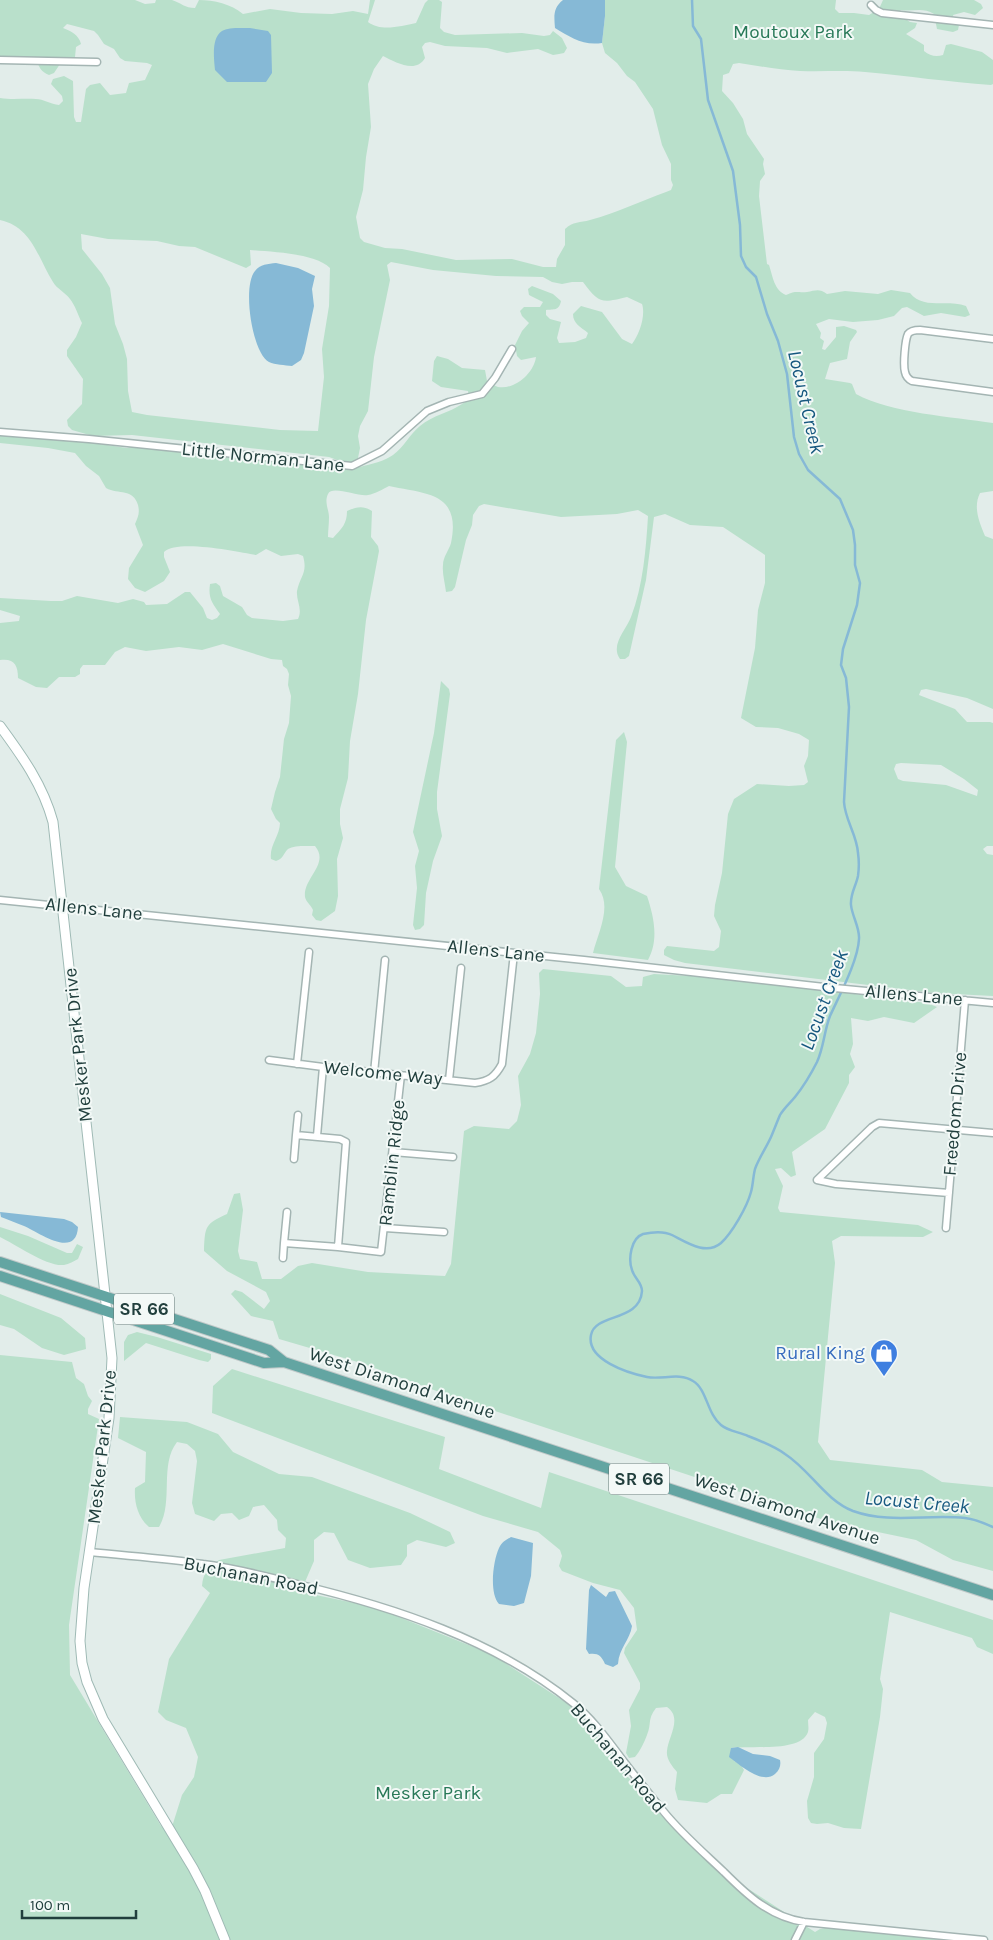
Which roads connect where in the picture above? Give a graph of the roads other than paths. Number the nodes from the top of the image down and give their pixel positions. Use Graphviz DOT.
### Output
graph roads {
  1 [pos="871,5"];
  2 [pos="993,25"];
  3 [pos="0,60"];
  4 [pos="97,62"];
  5 [pos="993,339"];
  6 [pos="512,349"];
  7 [pos="993,392"];
  8 [pos="0,432"];
  9 [pos="0,726"];
  10 [pos="0,900"];
  11 [pos="63,906"];
  12 [pos="309,952"];
  13 [pos="514,953"];
  14 [pos="385,960"];
  15 [pos="461,968"];
  16 [pos="965,1000"];
  17 [pos="993,1002"];
  18 [pos="269,1060"];
  19 [pos="297,1064"];
  20 [pos="323,1068"];
  21 [pos="374,1073"];
  22 [pos="402,1075"];
  23 [pos="449,1080"];
  24 [pos="298,1115"];
  25 [pos="954,1129"];
  26 [pos="993,1133"];
  27 [pos="296,1135"];
  28 [pos="317,1136"];
  29 [pos="394,1152"];
  30 [pos="453,1157"];
  31 [pos="294,1159"];
  32 [pos="949,1193"];
  33 [pos="287,1212"];
  34 [pos="385,1228"];
  35 [pos="946,1228"];
  36 [pos="444,1232"];
  37 [pos="284,1243"];
  38 [pos="338,1247"];
  39 [pos="283,1258"];
  40 [pos="0,1262"];
  41 [pos="0,1276"];
  42 [pos="106,1296"];
  43 [pos="107,1311"];
  44 [pos="284,1362"];
  45 [pos="90,1552"];
  46 [pos="993,1595"];
  47 [pos="804,1922"];
  48 [pos="224,1940"];
  49 [pos="796,1940"];
  50 [pos="984,1940"];
  1 -- 2 [label="street"];
  3 -- 4 [label="street"];
  5 -- 7 [label="street"];
  6 -- 8 [label="street, Little Norman Lane"];
  9 -- 11 [label="street, Mesker Park Drive"];
  10 -- 11 [label="street, Allens Lane"];
  11 -- 13 [label="street, Allens Lane"];
  11 -- 42 [label="street, Mesker Park Drive"];
  12 -- 19 [label="street"];
  13 -- 16 [label="street, Allens Lane"];
  13 -- 23 [label="street, Welcome Way"];
  14 -- 21 [label="street"];
  15 -- 23 [label="street"];
  16 -- 17 [label="street, Allens Lane"];
  16 -- 25 [label="street, Freedom Drive"];
  18 -- 19 [label="street, Welcome Way"];
  19 -- 20 [label="street, Welcome Way"];
  20 -- 21 [label="street, Welcome Way"];
  20 -- 28 [label="street"];
  21 -- 22 [label="street, Welcome Way"];
  22 -- 23 [label="street, Welcome Way"];
  22 -- 29 [label="street, Ramblin Ridge"];
  24 -- 27 [label="street"];
  25 -- 26 [label="street"];
  25 -- 32 [label="street, Freedom Drive"];
  25 -- 32 [label="street"];
  27 -- 28 [label="street"];
  27 -- 31 [label="street"];
  28 -- 38 [label="street"];
  29 -- 30 [label="street"];
  29 -- 34 [label="street, Ramblin Ridge"];
  32 -- 35 [label="street, Freedom Drive"];
  33 -- 37 [label="street"];
  34 -- 36 [label="street"];
  34 -- 38 [label="street, Ramblin Ridge"];
  37 -- 38 [label="street"];
  37 -- 39 [label="street"];
  40 -- 42 [label="main road, West Diamond Avenue / SR 66"];
  41 -- 43 [label="main road, West Diamond Avenue / SR 66"];
  42 -- 43 [label="street, Mesker Park Drive"];
  42 -- 44 [label="main road, West Diamond Avenue / SR 66"];
  43 -- 44 [label="main road, West Diamond Avenue / SR 66"];
  43 -- 45 [label="street, Mesker Park Drive"];
  44 -- 46 [label="main road, West Diamond Avenue / SR 66"];
  45 -- 47 [label="street, Buchanan Road"];
  45 -- 48 [label="street, Mesker Park Drive"];
  47 -- 49 [label="street"];
  47 -- 50 [label="street, Buchanan Road"];
}
